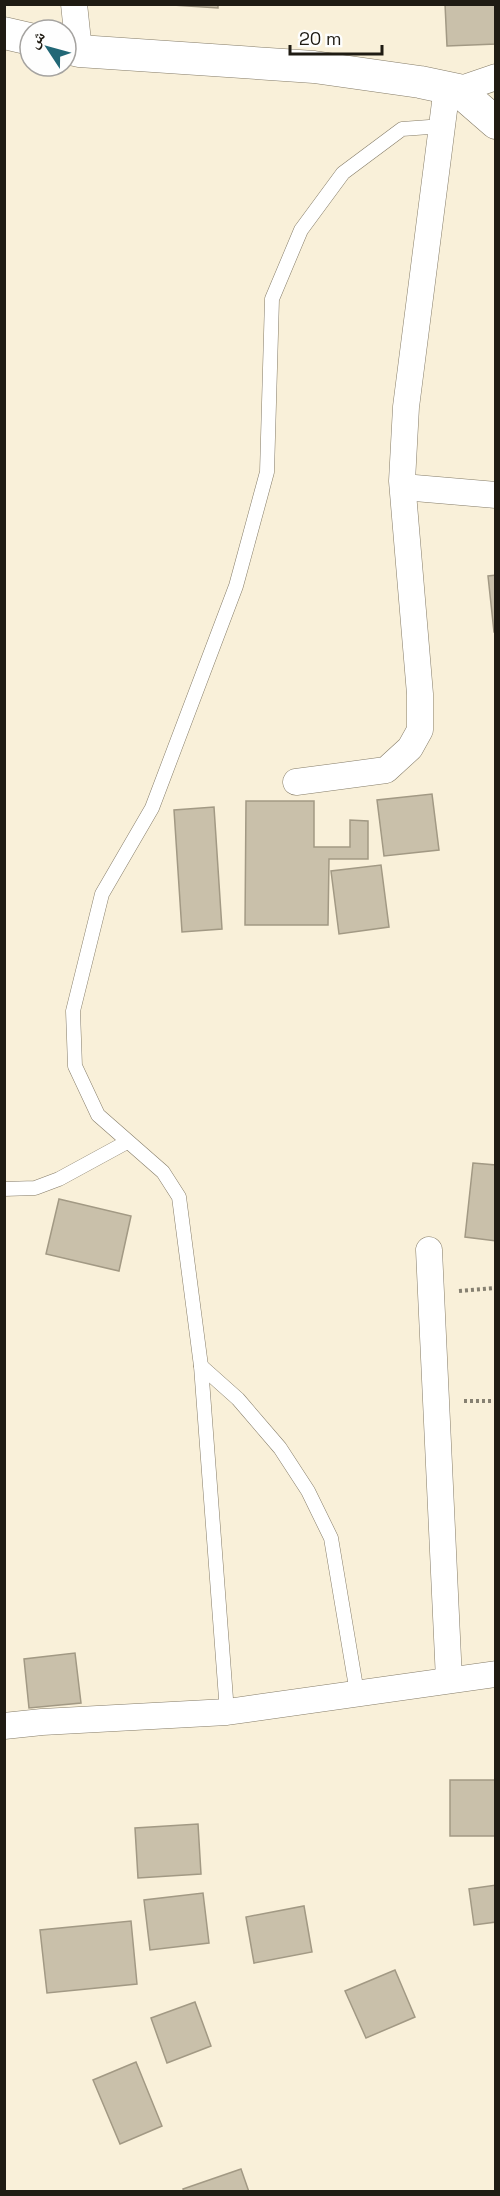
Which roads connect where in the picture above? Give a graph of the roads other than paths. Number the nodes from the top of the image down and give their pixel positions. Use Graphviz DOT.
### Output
graph roads {
  1 [pos="78,50"];
  2 [pos="495,77"];
  3 [pos="453,89"];
  4 [pos="495,123"];
  5 [pos="443,126"];
  6 [pos="403,487"];
  7 [pos="495,495"];
  8 [pos="296,782"];
  9 [pos="127,1142"];
  10 [pos="4,1189"];
  11 [pos="429,1251"];
  12 [pos="201,1366"];
  13 [pos="495,1674"];
  14 [pos="449,1680"];
  15 [pos="357,1693"];
  16 [pos="227,1712"];
  17 [pos="4,1726"];
  1 -- 3 [label="street"];
  2 -- 3 [label="street"];
  3 -- 4 [label="street"];
  3 -- 5 [label="street"];
  5 -- 6 [label="street"];
  5 -- 9 [label="lane"];
  6 -- 7 [label="street"];
  6 -- 8 [label="street"];
  9 -- 10 [label="lane"];
  9 -- 12 [label="lane"];
  11 -- 14 [label="street"];
  12 -- 15 [label="lane"];
  12 -- 16 [label="lane"];
  13 -- 14 [label="street"];
  14 -- 15 [label="street"];
  15 -- 16 [label="street"];
  16 -- 17 [label="street"];
}
